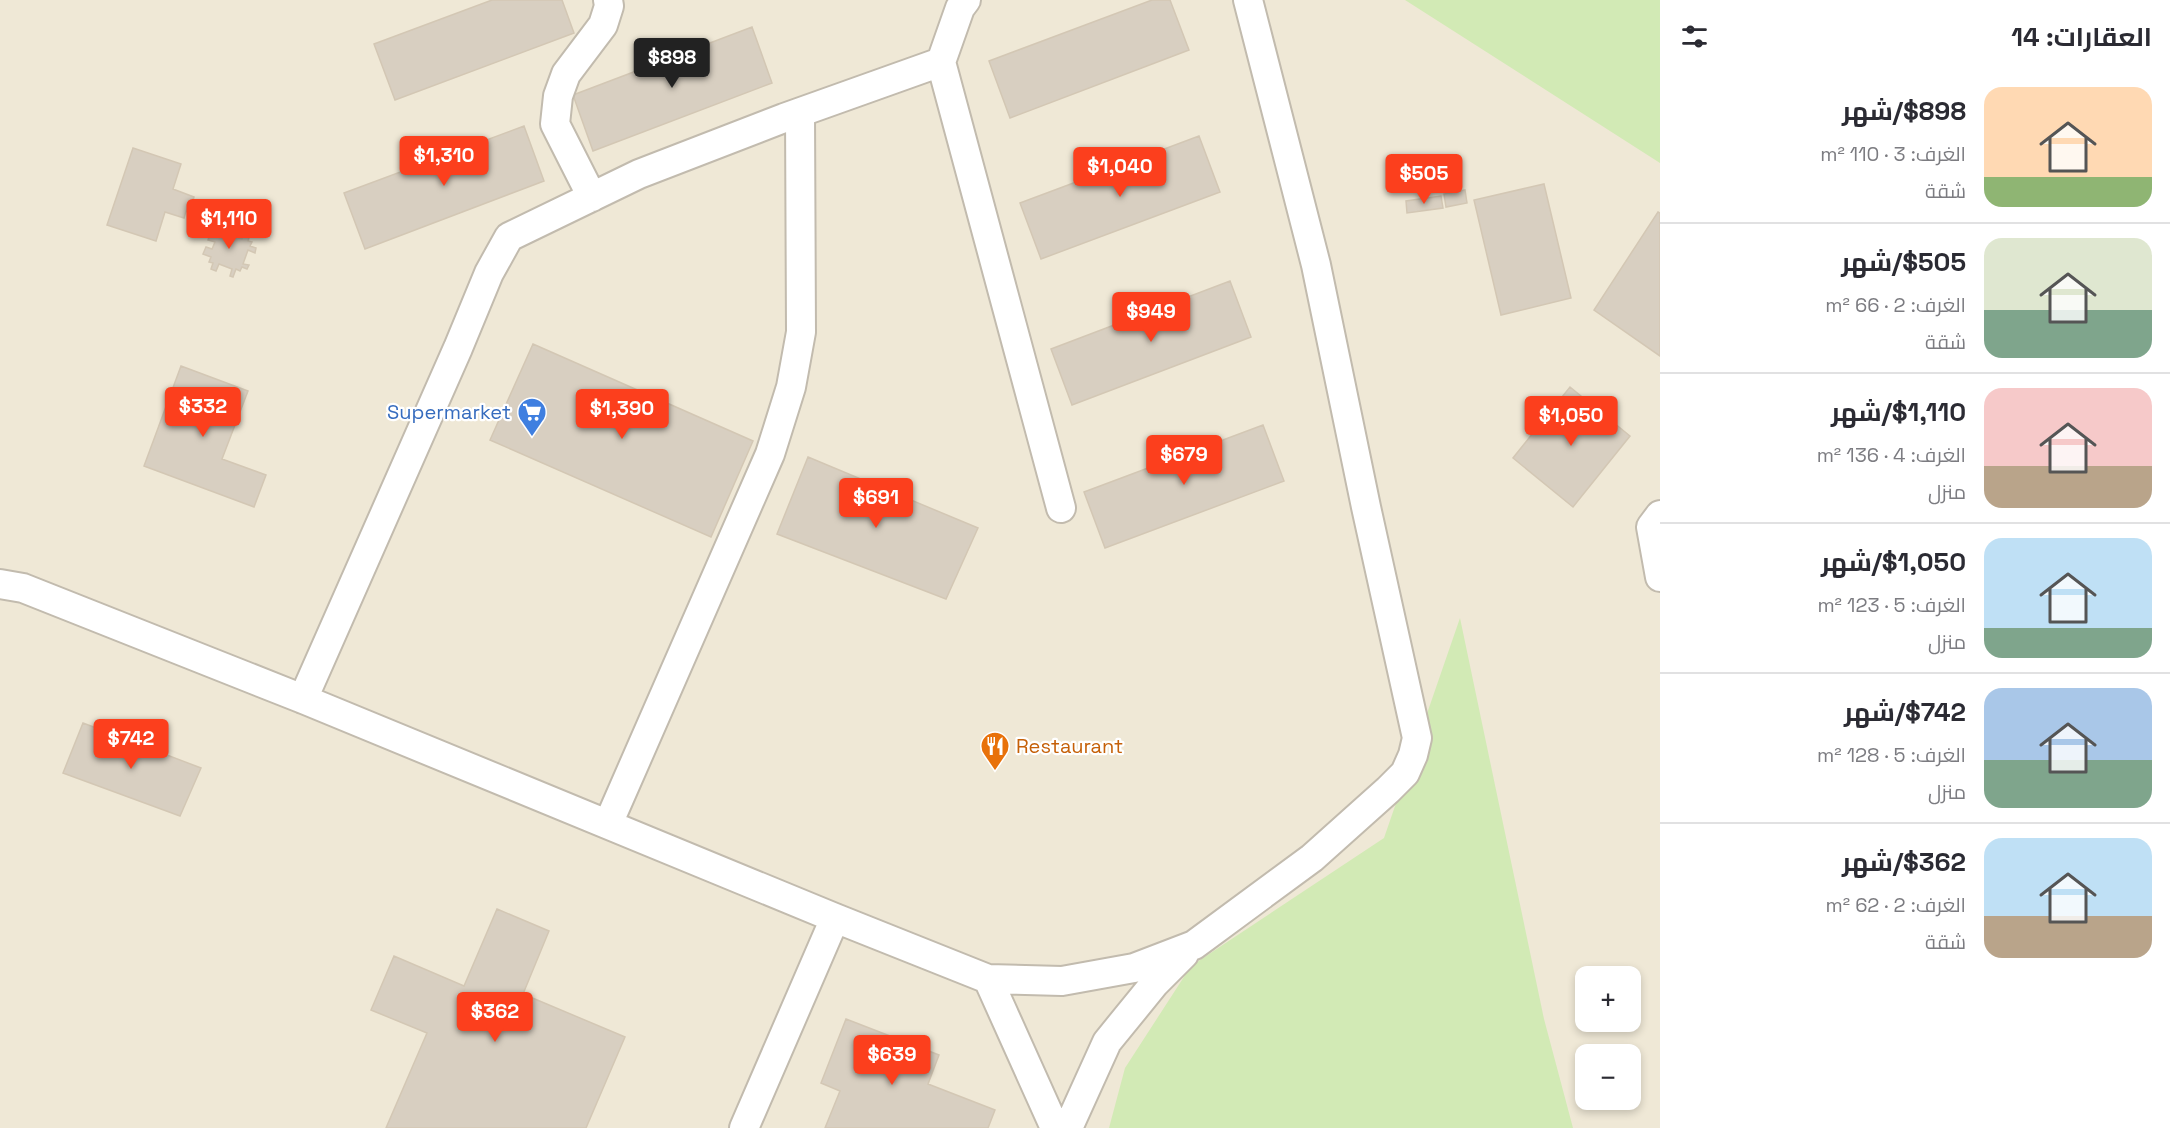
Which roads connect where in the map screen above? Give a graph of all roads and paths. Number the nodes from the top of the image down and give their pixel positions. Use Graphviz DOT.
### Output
graph roads {
  1 [pos="608,0"];
  2 [pos="966,0"];
  3 [pos="1248,0"];
  4 [pos="941,62"];
  5 [pos="800,112"];
  6 [pos="592,197"];
  7 [pos="1061,508"];
  8 [pos="1660,515"];
  9 [pos="1660,577"];
  10 [pos="0,584"];
  11 [pos="303,699"];
  12 [pos="608,824"];
  13 [pos="835,918"];
  14 [pos="1194,945"];
  15 [pos="988,979"];
  16 [pos="744,1128"];
  17 [pos="1055,1128"];
  18 [pos="1068,1128"];
  1 -- 6 [label="lane"];
  2 -- 4 [label="lane"];
  3 -- 14 [label="lane"];
  4 -- 5 [label="lane"];
  4 -- 7 [label="lane"];
  5 -- 6 [label="lane"];
  5 -- 12 [label="lane"];
  6 -- 11 [label="lane"];
  8 -- 9 [label="lane"];
  10 -- 11 [label="lane"];
  11 -- 12 [label="lane"];
  12 -- 13 [label="lane"];
  13 -- 15 [label="lane"];
  13 -- 16 [label="lane"];
  14 -- 15 [label="lane"];
  14 -- 18 [label="lane"];
  15 -- 17 [label="lane"];
}
